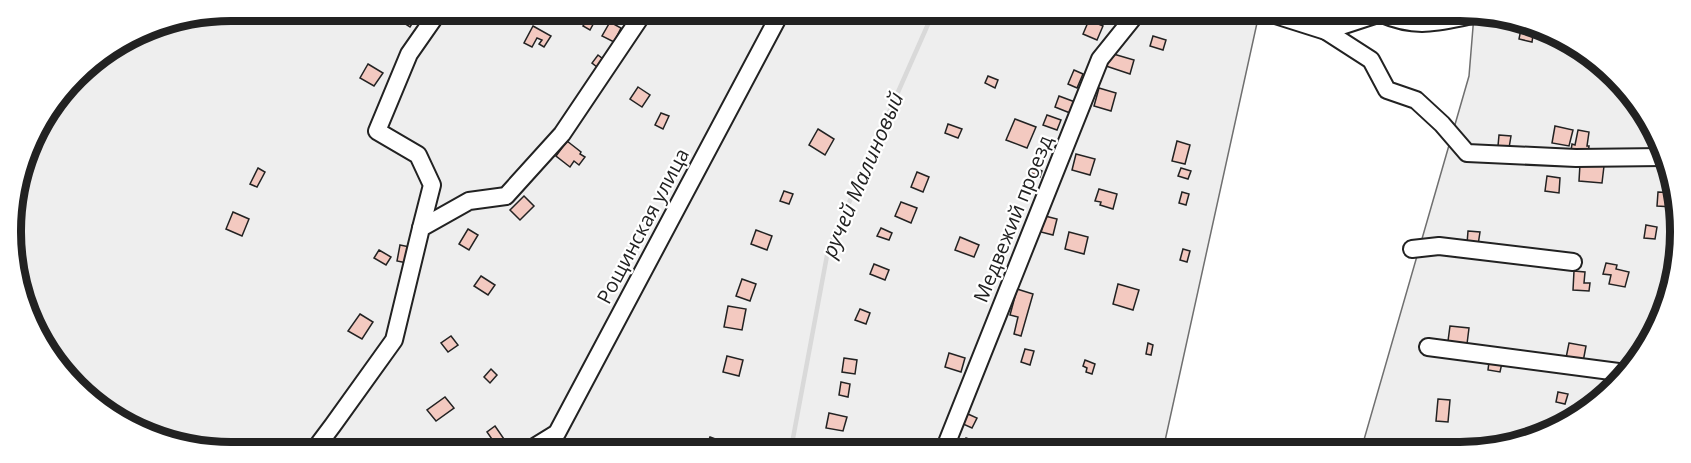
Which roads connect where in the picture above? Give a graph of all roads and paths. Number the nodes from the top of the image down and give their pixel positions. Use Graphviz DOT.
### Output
graph roads {
  1 [pos="432,21"];
  2 [pos="638,21"];
  3 [pos="776,21"];
  4 [pos="1131,21"];
  5 [pos="1294,21"];
  6 [pos="1358,21"];
  7 [pos="1399,21"];
  8 [pos="1440,21"];
  9 [pos="1326,31"];
  10 [pos="1656,157"];
  11 [pos="421,228"];
  12 [pos="1412,249"];
  13 [pos="1573,262"];
  14 [pos="1428,346"];
  15 [pos="1616,372"];
  16 [pos="320,442"];
  17 [pos="542,442"];
  18 [pos="947,442"];
  1 -- 11 [label="lane"];
  2 -- 11 [label="lane"];
  3 -- 17 [label="lane, Рощинская улица"];
  4 -- 18 [label="lane, Медвежий проезд"];
  5 -- 9 [label="lane"];
  6 -- 9 [label="lane"];
  7 -- 8 [label="lane"];
  9 -- 10 [label="lane"];
  11 -- 16 [label="lane"];
  12 -- 13 [label="lane"];
  14 -- 15 [label="lane"];
}
